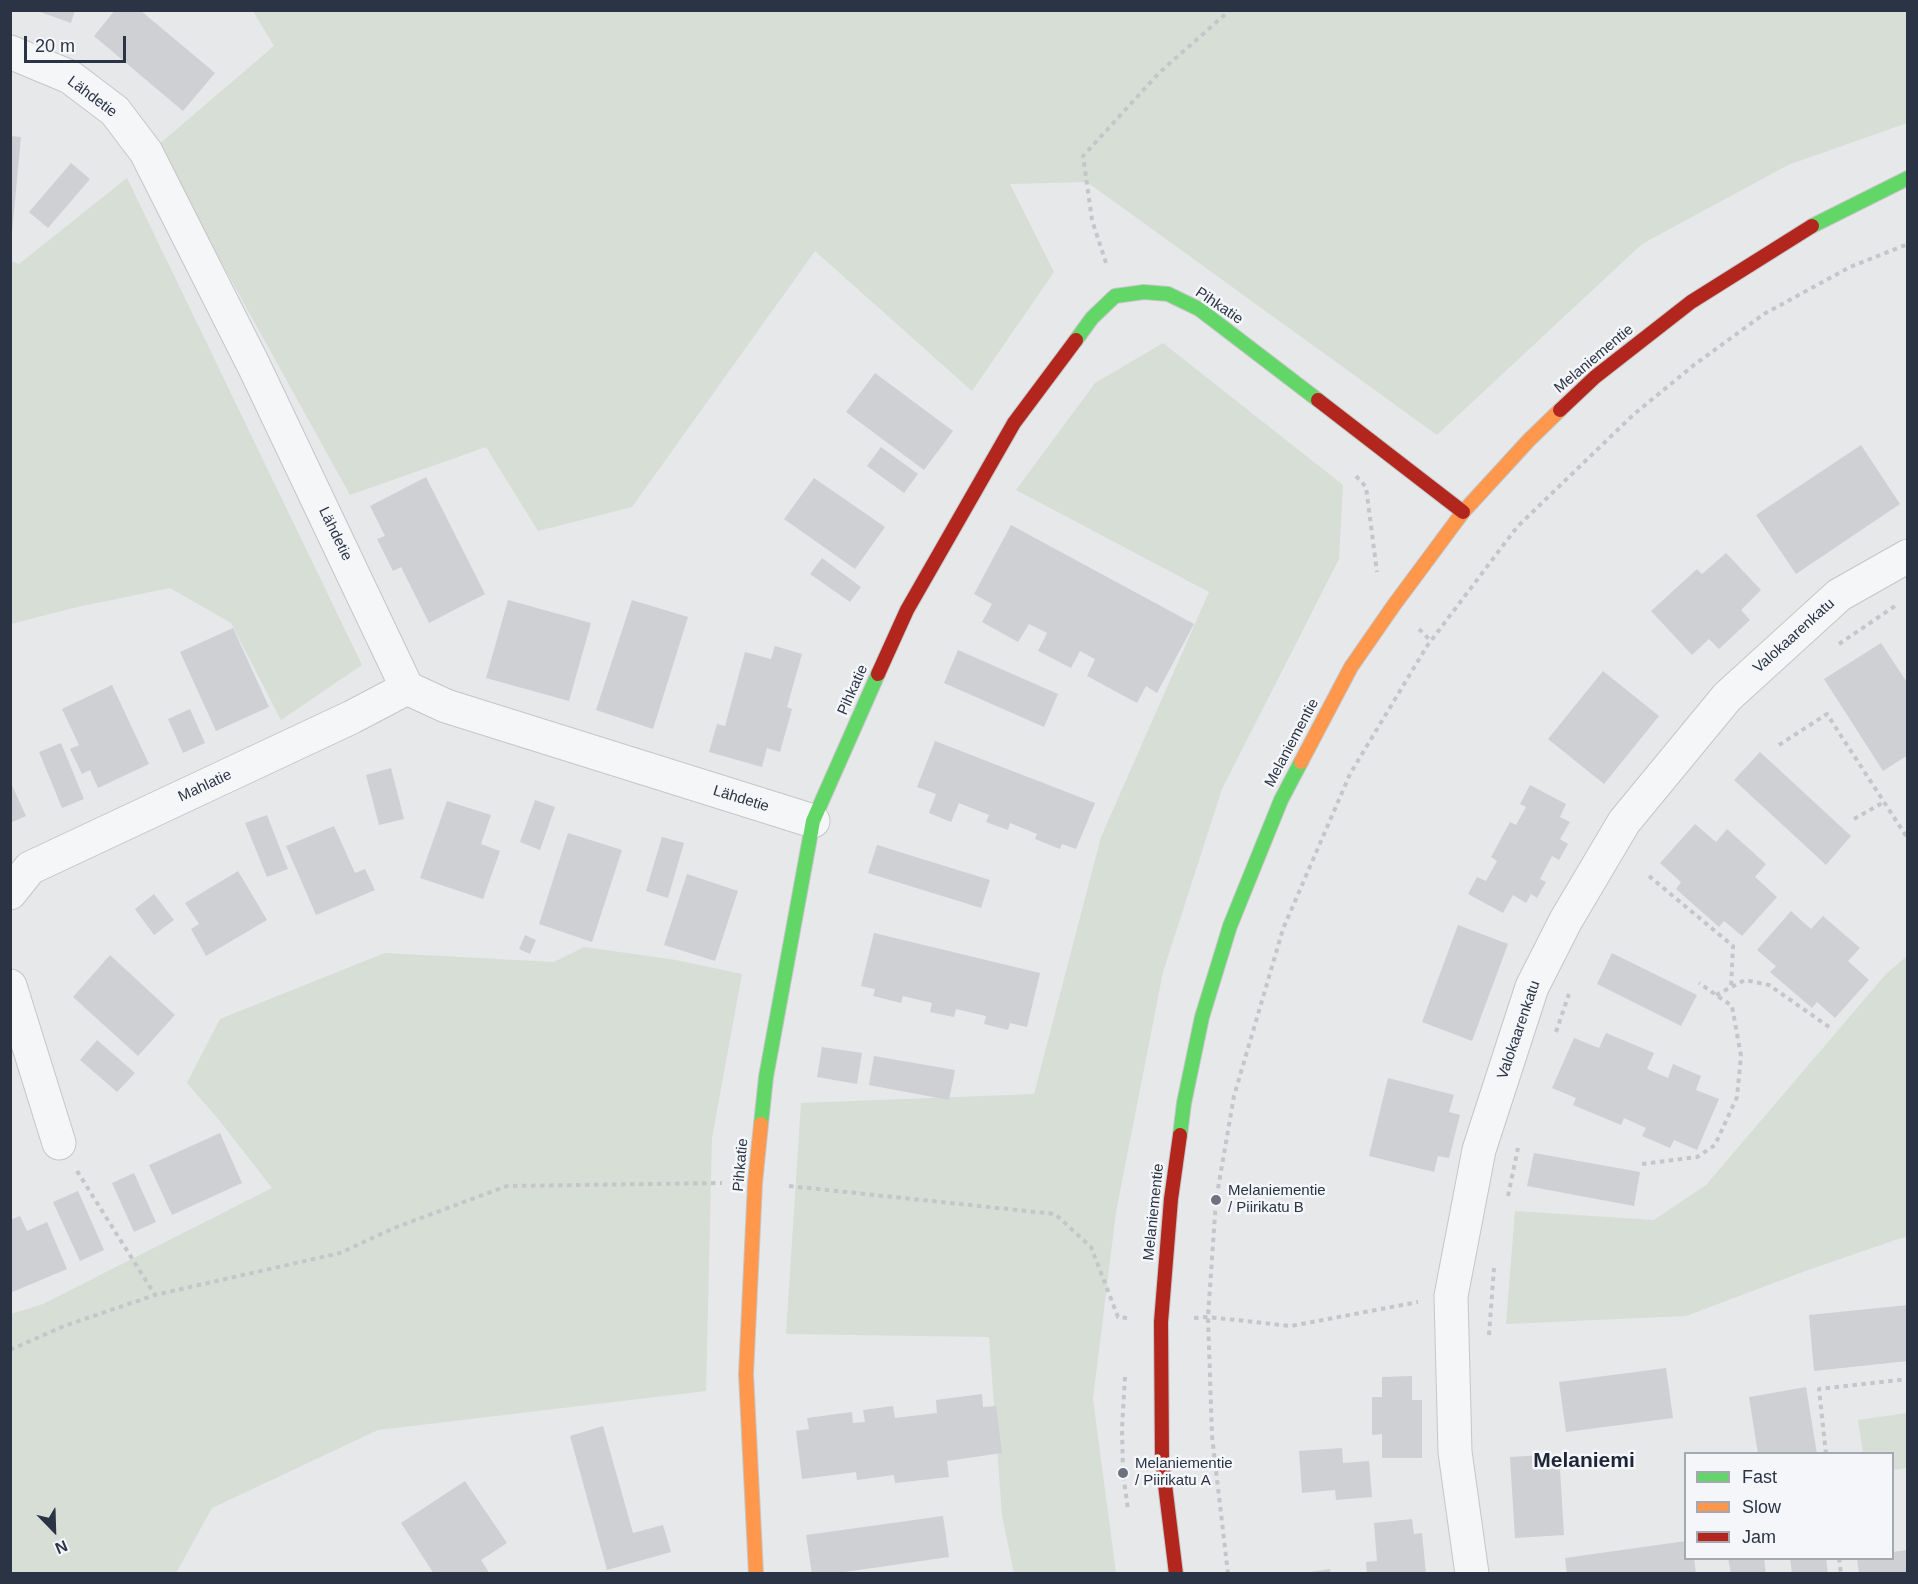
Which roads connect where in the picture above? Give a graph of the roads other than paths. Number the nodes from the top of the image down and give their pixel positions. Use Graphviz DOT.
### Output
graph roads {
  1 [pos="10,52"];
  2 [pos="1908,178"];
  3 [pos="1463,512"];
  4 [pos="1908,556"];
  5 [pos="407,688"];
  6 [pos="813,821"];
  7 [pos="10,893"];
  8 [pos="10,986"];
  9 [pos="59,1143"];
  10 [pos="756,1574"];
  11 [pos="1176,1574"];
  12 [pos="1472,1574"];
  1 -- 5 [label="street, Lähdetie"];
  2 -- 3 [label="street, Melaniementie"];
  3 -- 6 [label="street, Pihkatie"];
  3 -- 11 [label="street, Melaniementie"];
  4 -- 12 [label="street, Valokaarenkatu"];
  5 -- 6 [label="street, Lähdetie"];
  5 -- 7 [label="street, Mahlatie"];
  6 -- 10 [label="street, Pihkatie"];
  8 -- 9 [label="street"];
}
